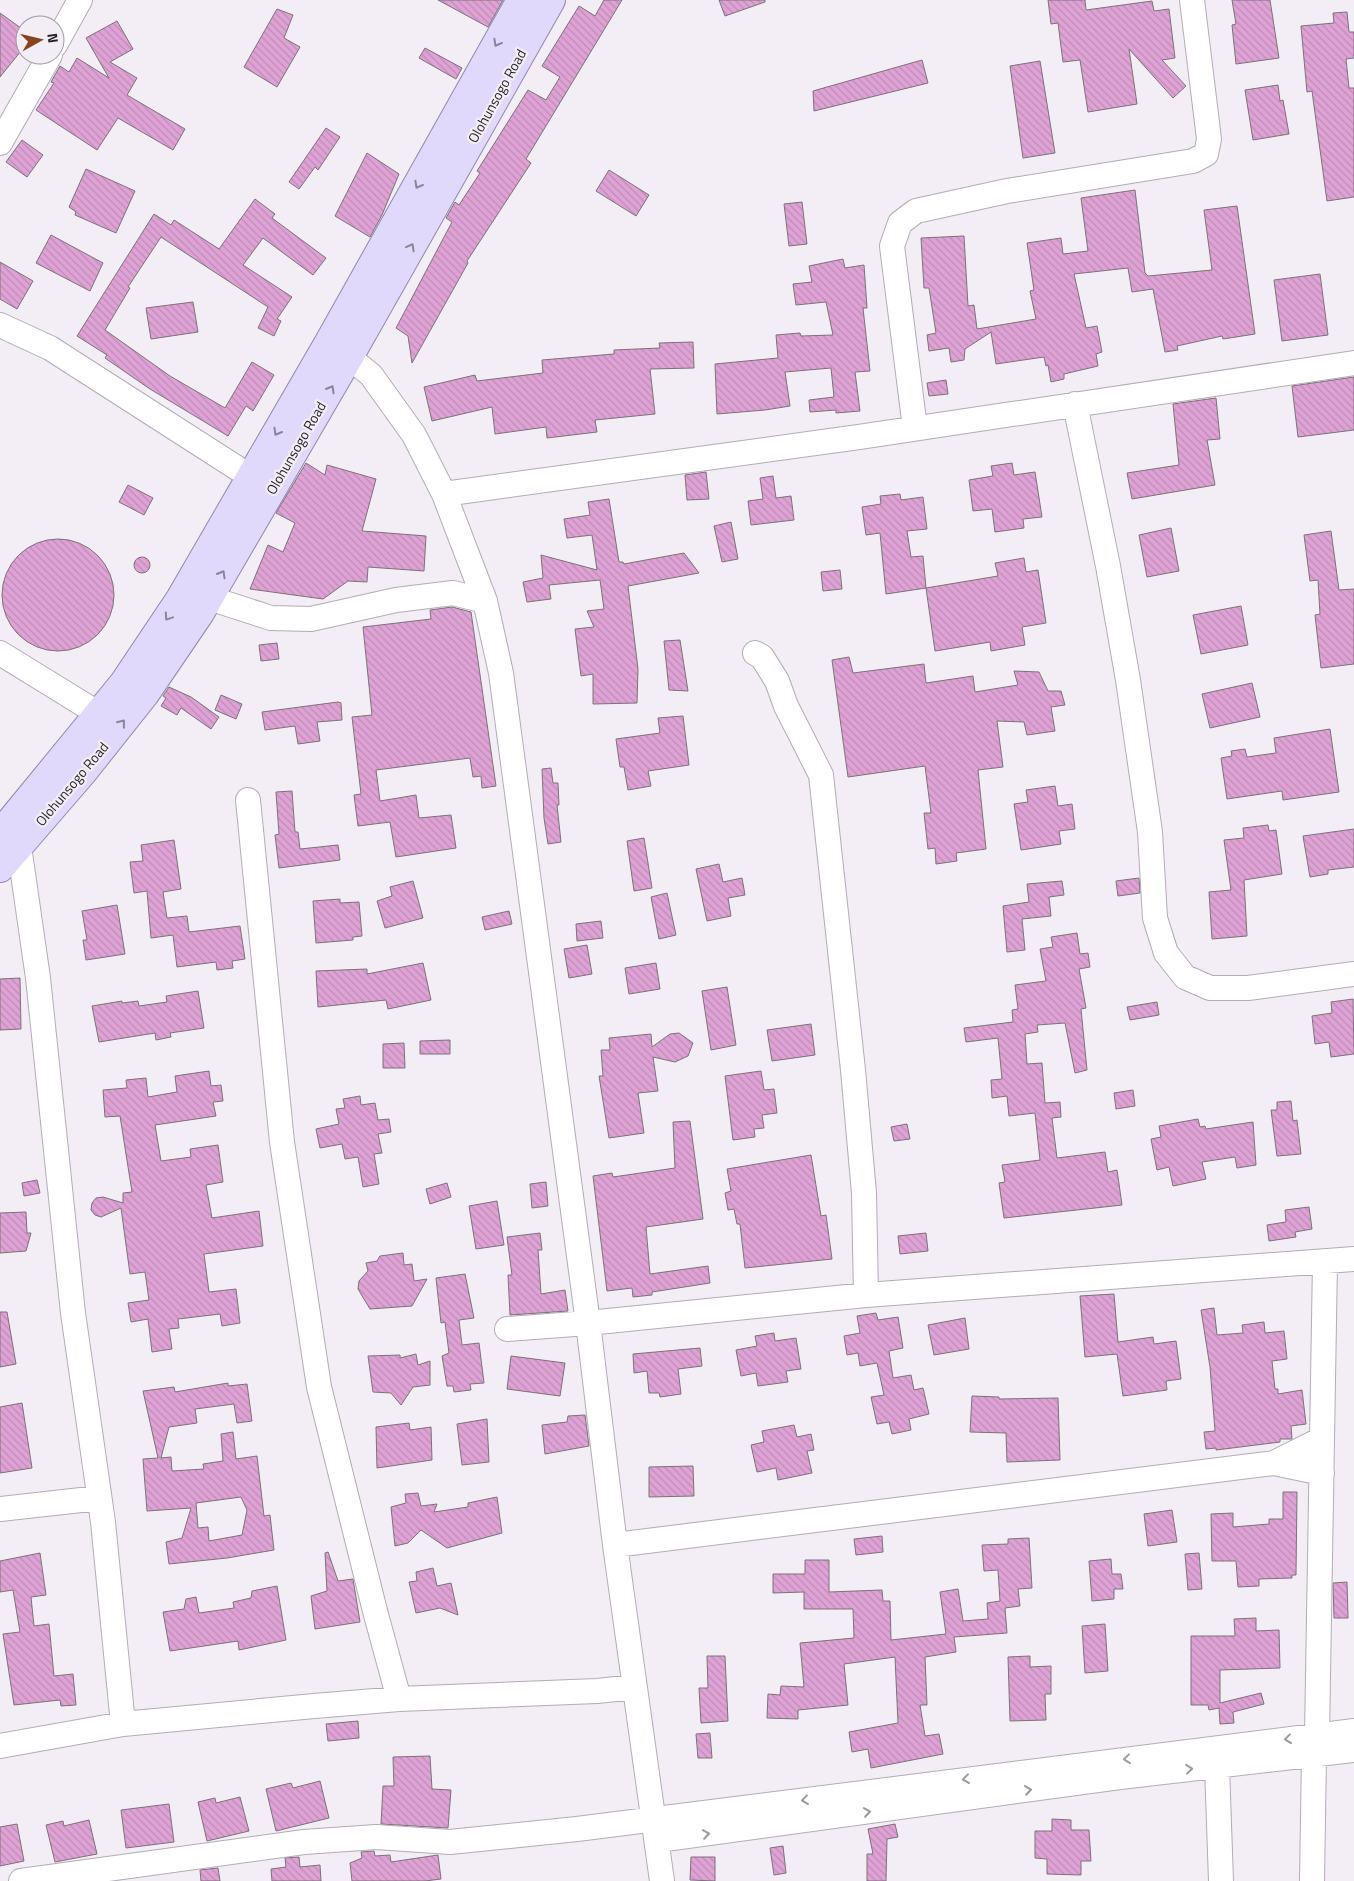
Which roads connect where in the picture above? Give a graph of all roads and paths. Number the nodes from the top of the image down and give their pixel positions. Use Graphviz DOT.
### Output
graph roads {
  1 [pos="80,0"];
  2 [pos="521,0"];
  3 [pos="551,0"];
  4 [pos="1192,0"];
  5 [pos="65,27"];
  6 [pos="44,65"];
  7 [pos="0,142"];
  8 [pos="0,325"];
  9 [pos="339,349"];
  10 [pos="1354,363"];
  11 [pos="1075,404"];
  12 [pos="916,428"];
  13 [pos="251,477"];
  14 [pos="444,494"];
  15 [pos="208,598"];
  16 [pos="485,601"];
  17 [pos="0,653"];
  18 [pos="754,653"];
  19 [pos="99,714"];
  20 [pos="248,800"];
  21 [pos="10,840"];
  22 [pos="0,868"];
  23 [pos="1354,974"];
  24 [pos="1354,1260"];
  25 [pos="1325,1262"];
  26 [pos="866,1295"];
  27 [pos="588,1323"];
  28 [pos="506,1329"];
  29 [pos="1320,1440"];
  30 [pos="1274,1463"];
  31 [pos="1322,1473"];
  32 [pos="99,1498"];
  33 [pos="0,1509"];
  34 [pos="615,1546"];
  35 [pos="634,1687"];
  36 [pos="400,1699"];
  37 [pos="124,1724"];
  38 [pos="1354,1731"];
  39 [pos="1315,1744"];
  40 [pos="0,1746"];
  41 [pos="1354,1750"];
  42 [pos="1217,1766"];
  43 [pos="656,1830"];
  44 [pos="21,1881"];
  45 [pos="662,1881"];
  46 [pos="1221,1881"];
  47 [pos="1312,1881"];
  1 -- 5 [label="street"];
  2 -- 9 [label="main road, Olohunsogo Road, one-way"];
  9 -- 3 [label="main road, Olohunsogo Road, one-way"];
  4 -- 12 [label="street"];
  6 -- 7 [label="street"];
  8 -- 13 [label="street"];
  9 -- 13 [label="main road, Olohunsogo Road, one-way"];
  9 -- 14 [label="street"];
  15 -- 9 [label="main road, Olohunsogo Road, one-way"];
  10 -- 11 [label="street"];
  11 -- 12 [label="street"];
  11 -- 23 [label="street"];
  12 -- 14 [label="street"];
  13 -- 19 [label="main road, Olohunsogo Road, one-way"];
  14 -- 16 [label="street"];
  15 -- 16 [label="street"];
  21 -- 15 [label="main road, Olohunsogo Road, one-way"];
  16 -- 27 [label="street"];
  17 -- 19 [label="street"];
  18 -- 26 [label="street"];
  19 -- 21 [label="main road, Olohunsogo Road"];
  20 -- 36 [label="street"];
  21 -- 22 [label="main road, Olohunsogo Road"];
  21 -- 32 [label="street"];
  24 -- 25 [label="street"];
  25 -- 26 [label="street"];
  25 -- 29 [label="street"];
  26 -- 27 [label="street"];
  27 -- 28 [label="street"];
  27 -- 34 [label="street"];
  29 -- 30 [label="street"];
  29 -- 31 [label="street"];
  30 -- 31 [label="street"];
  30 -- 34 [label="street"];
  31 -- 39 [label="street"];
  32 -- 33 [label="street"];
  32 -- 37 [label="street"];
  34 -- 35 [label="street"];
  35 -- 36 [label="street"];
  35 -- 43 [label="street"];
  36 -- 37 [label="street"];
  37 -- 40 [label="street"];
  38 -- 39 [label="street"];
  39 -- 41 [label="street"];
  39 -- 42 [label="street"];
  39 -- 43 [label="street, one-way"];
  39 -- 47 [label="street"];
  43 -- 42 [label="street, one-way"];
  42 -- 46 [label="street"];
  43 -- 44 [label="street"];
  43 -- 45 [label="street"];
}
